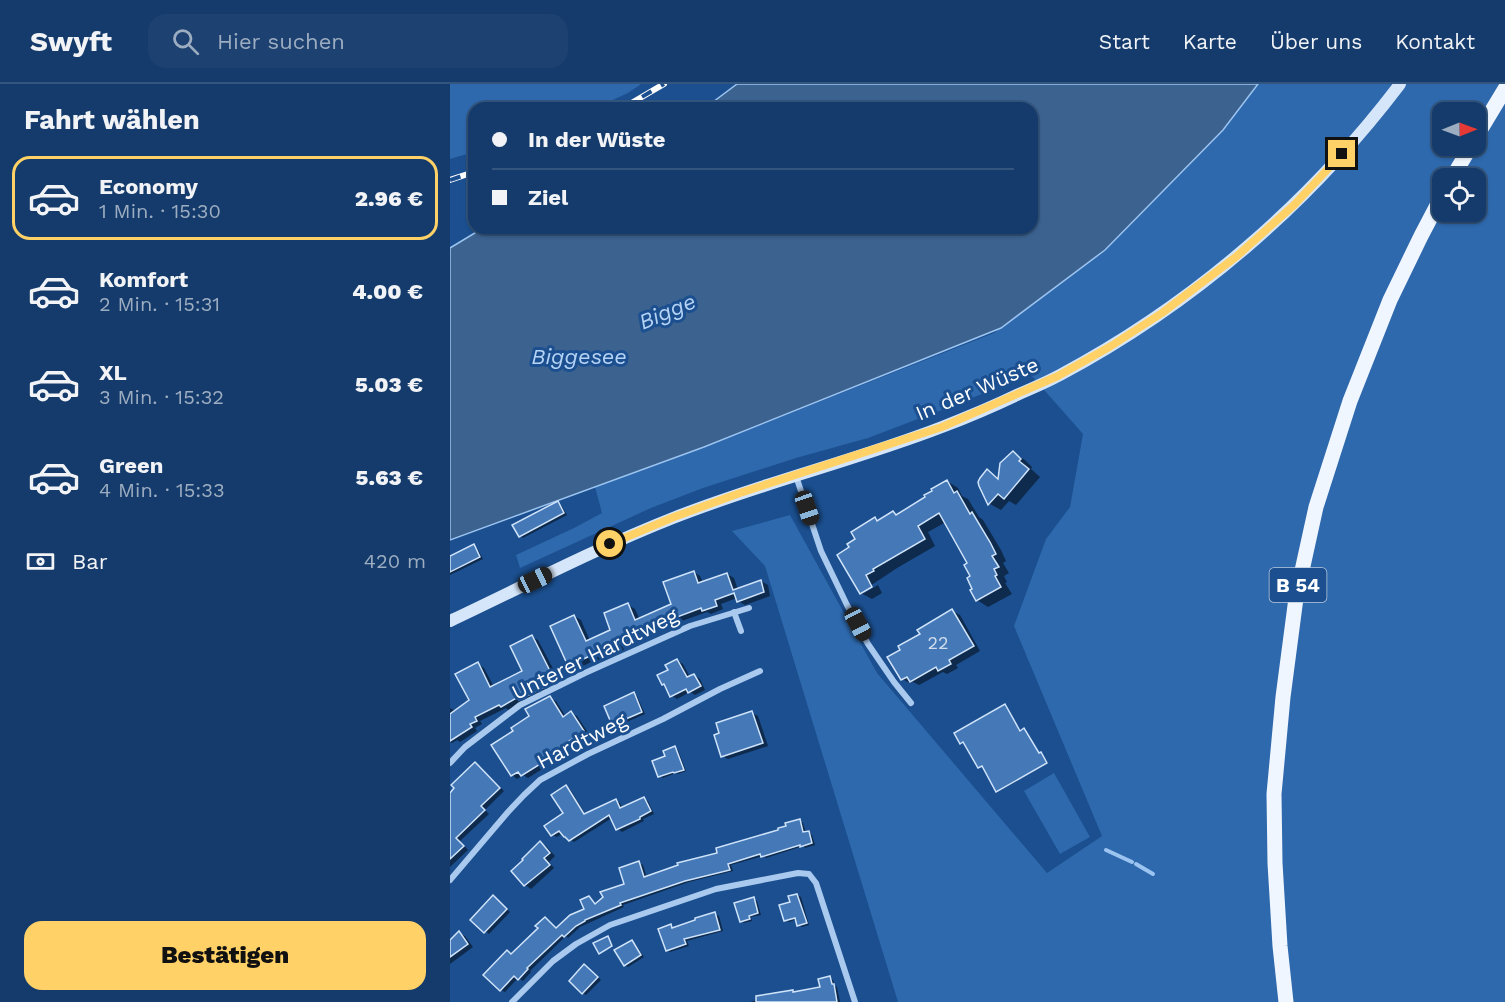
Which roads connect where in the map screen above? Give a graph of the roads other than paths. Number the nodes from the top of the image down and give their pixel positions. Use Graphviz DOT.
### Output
graph roads {
  1 [pos="1401,84"];
  2 [pos="1505,90"];
  3 [pos="1486,121"];
  4 [pos="1432,215"];
  5 [pos="795,476"];
  6 [pos="749,608"];
  7 [pos="735,612"];
  8 [pos="450,621"];
  9 [pos="741,631"];
  10 [pos="760,671"];
  11 [pos="911,704"];
  12 [pos="450,763"];
  13 [pos="450,880"];
  14 [pos="512,1002"];
  15 [pos="855,1002"];
  16 [pos="1286,1002"];
  1 -- 5 [label="main road, In der Wüste"];
  2 -- 3 [label="main road"];
  4 -- 16 [label="main road, B 54"];
  5 -- 8 [label="main road, In der Wüste"];
  5 -- 11 [label="street"];
  6 -- 7 [label="street, Unterer Hardtweg"];
  7 -- 9 [label="street"];
  7 -- 12 [label="street, Unterer Hardtweg"];
  10 -- 13 [label="street, Hardtweg"];
  14 -- 15 [label="street"];
}
